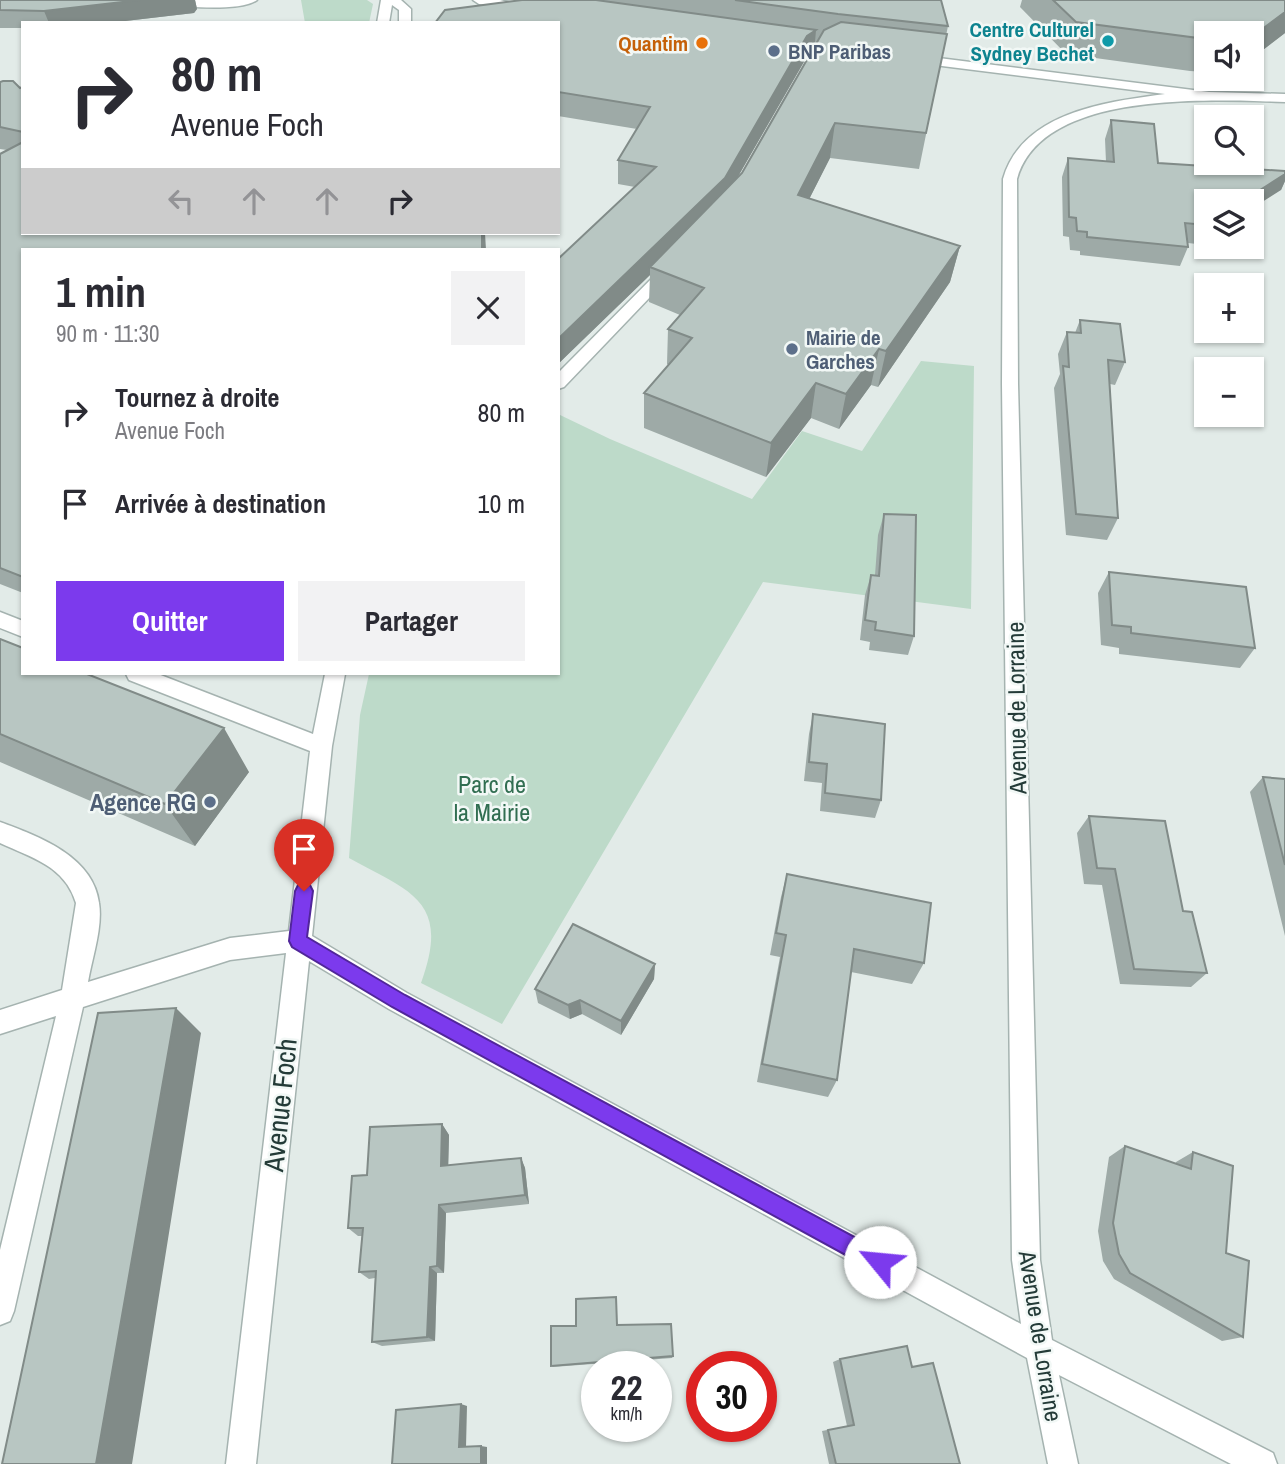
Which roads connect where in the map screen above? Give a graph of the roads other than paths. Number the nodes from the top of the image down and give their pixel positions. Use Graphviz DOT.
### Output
graph roads {
  1 [pos="387,0"];
  2 [pos="394,0"];
  3 [pos="479,0"];
  4 [pos="247,1"];
  5 [pos="147,2"];
  6 [pos="542,10"];
  7 [pos="384,21"];
  8 [pos="405,21"];
  9 [pos="903,58"];
  10 [pos="1209,96"];
  11 [pos="1285,98"];
  12 [pos="683,254"];
  13 [pos="560,381"];
  14 [pos="0,620"];
  15 [pos="21,628"];
  16 [pos="139,675"];
  17 [pos="335,675"];
  18 [pos="321,746"];
  19 [pos="0,832"];
  20 [pos="298,941"];
  21 [pos="73,999"];
  22 [pos="0,1021"];
  23 [pos="0,1311"];
  24 [pos="1039,1349"];
  25 [pos="241,1464"];
  26 [pos="1063,1464"];
  27 [pos="1262,1464"];
  1 -- 7 [label="street"];
  2 -- 8 [label="street"];
  3 -- 6 [label="street"];
  4 -- 5 [label="street"];
  9 -- 10 [label="street"];
  10 -- 11 [label="street"];
  10 -- 24 [label="street, Avenue de Lorraine"];
  12 -- 13 [label="street"];
  14 -- 15 [label="street"];
  16 -- 18 [label="street"];
  17 -- 18 [label="street, Avenue Foch"];
  18 -- 20 [label="street, Avenue Foch"];
  19 -- 21 [label="street"];
  20 -- 21 [label="street"];
  20 -- 24 [label="street"];
  20 -- 25 [label="street, Avenue Foch"];
  21 -- 22 [label="street"];
  21 -- 23 [label="street"];
  24 -- 26 [label="street, Avenue de Lorraine"];
  24 -- 27 [label="street"];
}
